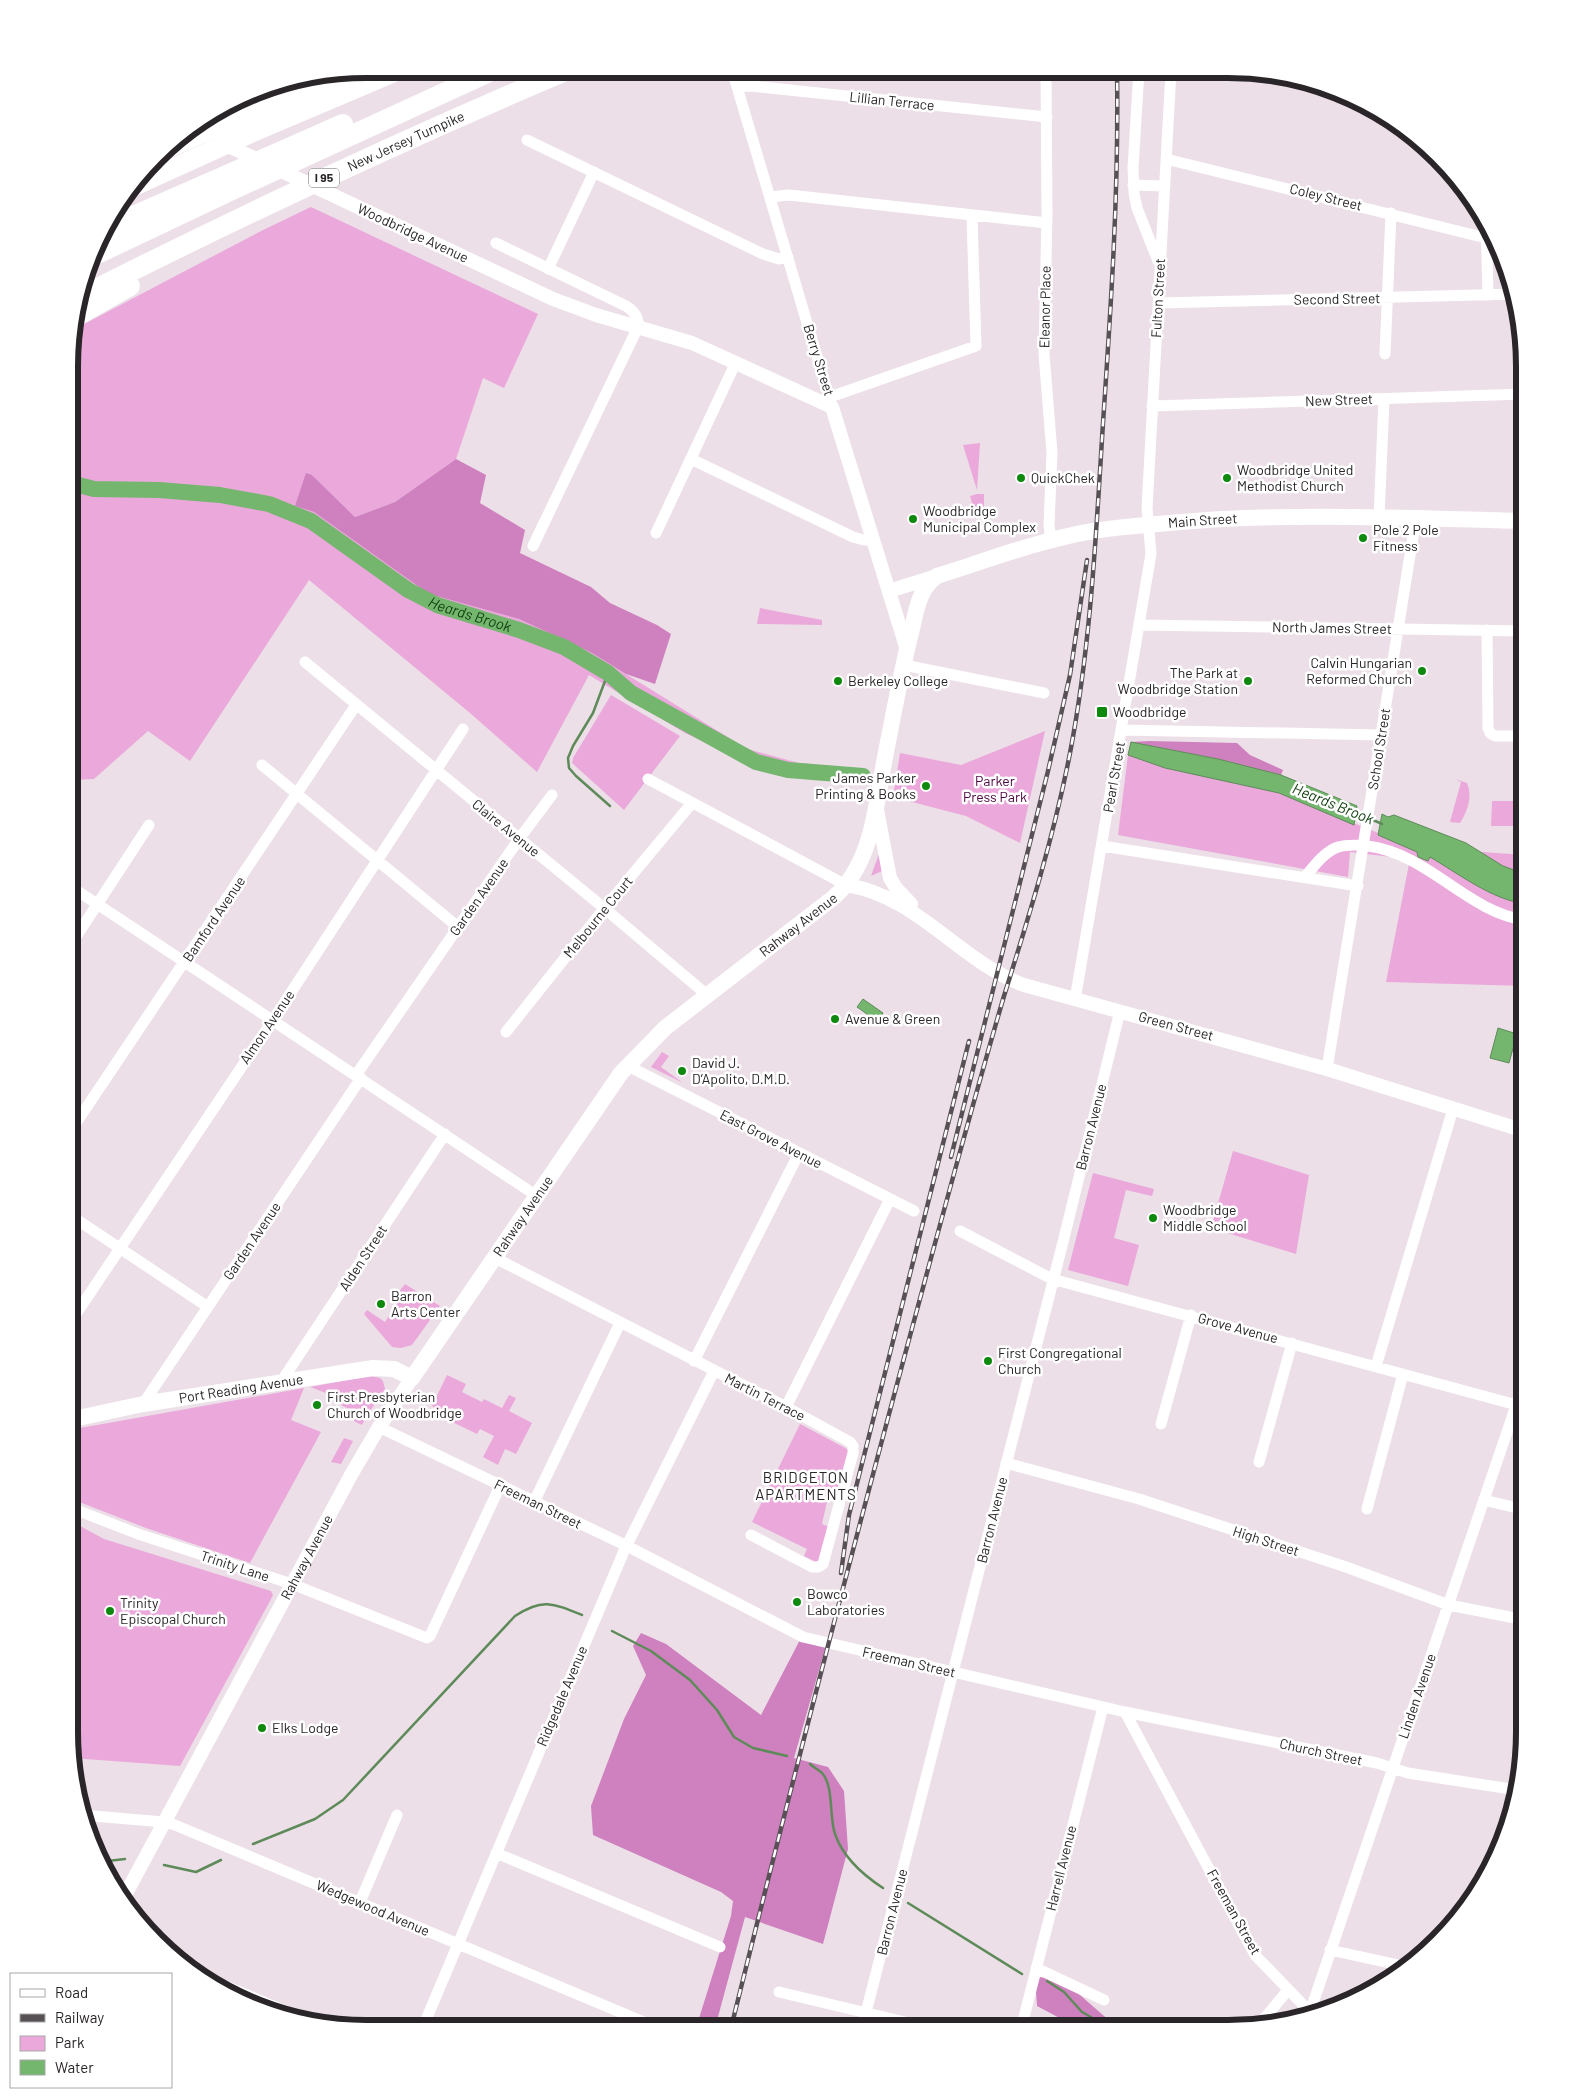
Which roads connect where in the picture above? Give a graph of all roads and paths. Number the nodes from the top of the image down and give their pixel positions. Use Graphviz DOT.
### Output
graph roads {
  1 [pos="349,78"];
  2 [pos="380,78"];
  3 [pos="455,78"];
  4 [pos="476,78"];
  5 [pos="549,78"];
  6 [pos="734,78"];
  7 [pos="1046,78"];
  8 [pos="1139,78"];
  9 [pos="1172,78"];
  10 [pos="737,87"];
  11 [pos="1046,118"];
  12 [pos="197,132"];
  13 [pos="527,140"];
  14 [pos="186,141"];
  15 [pos="1166,159"];
  16 [pos="594,172"];
  17 [pos="146,180"];
  18 [pos="1134,185"];
  19 [pos="1165,186"];
  20 [pos="287,196"];
  21 [pos="770,197"];
  22 [pos="1391,214"];
  23 [pos="972,216"];
  24 [pos="1047,223"];
  25 [pos="114,224"];
  26 [pos="1486,238"];
  27 [pos="496,243"];
  28 [pos="100,253"];
  29 [pos="788,257"];
  30 [pos="548,268"];
  31 [pos="1159,278"];
  32 [pos="86,294"];
  33 [pos="1508,294"];
  34 [pos="1488,295"];
  35 [pos="1388,298"];
  36 [pos="1158,303"];
  37 [pos="82,313"];
  38 [pos="638,327"];
  39 [pos="1385,354"];
  40 [pos="736,362"];
  41 [pos="1516,394"];
  42 [pos="1384,399"];
  43 [pos="831,402"];
  44 [pos="1152,406"];
  45 [pos="691,459"];
  46 [pos="1379,518"];
  47 [pos="1416,518"];
  48 [pos="1516,521"];
  49 [pos="1149,525"];
  50 [pos="656,533"];
  51 [pos="873,540"];
  52 [pos="1051,540"];
  53 [pos="533,546"];
  54 [pos="937,576"];
  55 [pos="889,591"];
  56 [pos="1139,625"];
  57 [pos="1398,629"];
  58 [pos="1487,630"];
  59 [pos="1516,631"];
  60 [pos="905,657"];
  61 [pos="305,662"];
  62 [pos="1044,693"];
  63 [pos="356,705"];
  64 [pos="463,729"];
  65 [pos="1122,730"];
  66 [pos="1382,735"];
  67 [pos="1516,736"];
  68 [pos="262,765"];
  69 [pos="436,770"];
  70 [pos="648,779"];
  71 [pos="296,795"];
  72 [pos="552,795"];
  73 [pos="692,804"];
  74 [pos="876,804"];
  75 [pos="149,824"];
  76 [pos="519,838"];
  77 [pos="1364,845"];
  78 [pos="1102,846"];
  79 [pos="376,860"];
  80 [pos="1305,878"];
  81 [pos="846,885"];
  82 [pos="1358,886"];
  83 [pos="78,891"];
  84 [pos="98,904"];
  85 [pos="604,908"];
  86 [pos="1516,917"];
  87 [pos="931,924"];
  88 [pos="458,927"];
  89 [pos="78,934"];
  90 [pos="185,962"];
  91 [pos="706,994"];
  92 [pos="1075,1000"];
  93 [pos="1120,1011"];
  94 [pos="273,1020"];
  95 [pos="506,1032"];
  96 [pos="628,1066"];
  97 [pos="1328,1069"];
  98 [pos="359,1077"];
  99 [pos="1452,1109"];
  100 [pos="78,1120"];
  101 [pos="1516,1128"];
  102 [pos="445,1134"];
  103 [pos="799,1153"];
  104 [pos="537,1196"];
  105 [pos="890,1199"];
  106 [pos="914,1212"];
  107 [pos="78,1220"];
  108 [pos="960,1231"];
  109 [pos="119,1248"];
  110 [pos="495,1258"];
  111 [pos="1052,1279"];
  112 [pos="208,1307"];
  113 [pos="78,1312"];
  114 [pos="1191,1315"];
  115 [pos="620,1322"];
  116 [pos="1292,1343"];
  117 [pos="694,1361"];
  118 [pos="1376,1366"];
  119 [pos="714,1371"];
  120 [pos="1403,1374"];
  121 [pos="412,1378"];
  122 [pos="281,1382"];
  123 [pos="143,1404"];
  124 [pos="1516,1405"];
  125 [pos="786,1407"];
  126 [pos="78,1418"];
  127 [pos="1516,1419"];
  128 [pos="1161,1424"];
  129 [pos="379,1428"];
  130 [pos="1259,1462"];
  131 [pos="1006,1463"];
  132 [pos="500,1486"];
  133 [pos="1484,1500"];
  134 [pos="534,1502"];
  135 [pos="1516,1508"];
  136 [pos="1367,1509"];
  137 [pos="78,1511"];
  138 [pos="751,1535"];
  139 [pos="627,1546"];
  140 [pos="292,1584"];
  141 [pos="1449,1605"];
  142 [pos="1516,1618"];
  143 [pos="953,1672"];
  144 [pos="1103,1707"];
  145 [pos="1126,1712"];
  146 [pos="1392,1768"];
  147 [pos="1511,1789"];
  148 [pos="397,1815"];
  149 [pos="90,1816"];
  150 [pos="164,1822"];
  151 [pos="496,1853"];
  152 [pos="126,1893"];
  153 [pos="360,1902"];
  154 [pos="458,1944"];
  155 [pos="720,1947"];
  156 [pos="1330,1950"];
  157 [pos="1399,1965"];
  158 [pos="1036,1968"];
  159 [pos="1288,1990"];
  160 [pos="779,1992"];
  161 [pos="242,1993"];
  162 [pos="1104,2000"];
  163 [pos="263,2002"];
  164 [pos="1314,2007"];
  165 [pos="1308,2010"];
  166 [pos="866,2013"];
  167 [pos="1265,2018"];
  168 [pos="426,2020"];
  169 [pos="639,2020"];
  170 [pos="864,2020"];
  171 [pos="896,2020"];
  172 [pos="1023,2020"];
  1 -- 14 [label="highway"];
  2 -- 17 [label="highway"];
  3 -- 25 [label="highway"];
  4 -- 28 [label="highway"];
  5 -- 20 [label="highway, New Jersey Turnpike / I 95"];
  6 -- 10 [label="street, Berry Street"];
  7 -- 11 [label="street, Eleanor Place"];
  8 -- 18 [label="street"];
  9 -- 15 [label="street, Fulton Street"];
  10 -- 11 [label="street, Lillian Terrace"];
  10 -- 21 [label="street, Berry Street"];
  11 -- 24 [label="street, Eleanor Place"];
  12 -- 38 [label="street, Woodbridge Avenue"];
  13 -- 16 [label="street"];
  15 -- 19 [label="street, Fulton Street"];
  15 -- 22 [label="street, Coley Street"];
  16 -- 29 [label="street"];
  16 -- 30 [label="street"];
  18 -- 19 [label="street"];
  18 -- 31 [label="street"];
  19 -- 31 [label="street, Fulton Street"];
  20 -- 32 [label="highway, New Jersey Turnpike / I 95"];
  20 -- 37 [label="highway"];
  21 -- 23 [label="street"];
  21 -- 29 [label="street, Berry Street"];
  22 -- 26 [label="street, Coley Street"];
  22 -- 35 [label="street"];
  23 -- 24 [label="street"];
  23 -- 43 [label="street"];
  24 -- 52 [label="street, Eleanor Place"];
  26 -- 34 [label="street"];
  27 -- 30 [label="street"];
  29 -- 43 [label="street, Berry Street"];
  30 -- 38 [label="street"];
  31 -- 36 [label="street, Fulton Street"];
  33 -- 34 [label="street, Second Street"];
  34 -- 35 [label="street, Second Street"];
  35 -- 36 [label="street, Second Street"];
  35 -- 39 [label="street"];
  36 -- 44 [label="street, Fulton Street"];
  38 -- 40 [label="street, Woodbridge Avenue"];
  38 -- 53 [label="street"];
  40 -- 43 [label="street, Woodbridge Avenue"];
  40 -- 45 [label="street"];
  41 -- 42 [label="street, New Street"];
  42 -- 44 [label="street, New Street"];
  42 -- 46 [label="street"];
  43 -- 51 [label="street, Berry Street"];
  44 -- 49 [label="street, Fulton Street"];
  45 -- 50 [label="street"];
  45 -- 51 [label="street"];
  46 -- 47 [label="main road, Main Street"];
  46 -- 49 [label="main road, Main Street"];
  47 -- 48 [label="main road, Main Street"];
  47 -- 57 [label="street, School Street"];
  49 -- 52 [label="main road, Main Street"];
  49 -- 56 [label="street, Pearl Street"];
  51 -- 55 [label="street, Berry Street"];
  52 -- 54 [label="main road, Main Street"];
  54 -- 55 [label="street, Main Street"];
  54 -- 60 [label="main road, Rahway Avenue"];
  55 -- 60 [label="street, Berry Street"];
  56 -- 57 [label="street, North James Street"];
  56 -- 65 [label="street, Pearl Street"];
  57 -- 58 [label="street, North James Street"];
  57 -- 66 [label="street, School Street"];
  58 -- 59 [label="street, North James Street"];
  58 -- 67 [label="street"];
  60 -- 62 [label="street"];
  60 -- 74 [label="main road, Rahway Avenue"];
  61 -- 63 [label="street, Claire Avenue"];
  63 -- 69 [label="street, Claire Avenue"];
  63 -- 71 [label="street, Bamford Avenue"];
  64 -- 69 [label="street, Almon Avenue"];
  65 -- 66 [label="street"];
  65 -- 78 [label="street, Pearl Street"];
  66 -- 77 [label="street, School Street"];
  68 -- 71 [label="street"];
  69 -- 76 [label="street, Claire Avenue"];
  69 -- 79 [label="street, Almon Avenue"];
  70 -- 73 [label="street"];
  71 -- 79 [label="street"];
  71 -- 90 [label="street, Bamford Avenue"];
  72 -- 76 [label="street, Garden Avenue"];
  73 -- 81 [label="street"];
  73 -- 85 [label="street, Melbourne Court"];
  74 -- 81 [label="main road, Rahway Avenue"];
  74 -- 87 [label="street"];
  75 -- 84 [label="street"];
  76 -- 85 [label="street, Claire Avenue"];
  76 -- 88 [label="street, Garden Avenue"];
  77 -- 80 [label="street"];
  77 -- 82 [label="street, School Street"];
  77 -- 86 [label="street"];
  78 -- 80 [label="street"];
  78 -- 92 [label="street, Pearl Street"];
  79 -- 88 [label="street"];
  79 -- 94 [label="street, Almon Avenue"];
  80 -- 82 [label="street"];
  81 -- 87 [label="street, Green Street"];
  81 -- 91 [label="main road, Rahway Avenue"];
  82 -- 97 [label="street, School Street"];
  83 -- 84 [label="street"];
  84 -- 89 [label="street"];
  84 -- 90 [label="street"];
  85 -- 91 [label="street, Claire Avenue"];
  85 -- 95 [label="street, Melbourne Court"];
  87 -- 92 [label="street, Green Street"];
  88 -- 98 [label="street, Garden Avenue"];
  90 -- 94 [label="street"];
  90 -- 100 [label="street, Bamford Avenue"];
  91 -- 96 [label="main road, Rahway Avenue"];
  92 -- 93 [label="street, Green Street"];
  93 -- 97 [label="street, Green Street"];
  93 -- 111 [label="street, Barron Avenue"];
  94 -- 98 [label="street"];
  94 -- 109 [label="street, Almon Avenue"];
  96 -- 103 [label="street, East Grove Avenue"];
  96 -- 104 [label="main road, Rahway Avenue"];
  97 -- 99 [label="street, Green Street"];
  98 -- 102 [label="street"];
  98 -- 112 [label="street, Garden Avenue"];
  99 -- 101 [label="street, Green Street"];
  99 -- 118 [label="street"];
  102 -- 104 [label="street"];
  102 -- 122 [label="street, Alden Street"];
  103 -- 105 [label="street, East Grove Avenue"];
  103 -- 117 [label="street"];
  104 -- 110 [label="main road, Rahway Avenue"];
  105 -- 106 [label="street, East Grove Avenue"];
  105 -- 125 [label="street"];
  107 -- 109 [label="street"];
  108 -- 111 [label="street, Grove Avenue"];
  109 -- 112 [label="street"];
  109 -- 113 [label="street, Almon Avenue"];
  110 -- 115 [label="street, Martin Terrace"];
  110 -- 121 [label="main road, Rahway Avenue"];
  111 -- 114 [label="street, Grove Avenue"];
  111 -- 131 [label="street, Barron Avenue"];
  112 -- 123 [label="street, Garden Avenue"];
  114 -- 116 [label="street, Grove Avenue"];
  114 -- 128 [label="street"];
  115 -- 117 [label="street, Martin Terrace"];
  115 -- 134 [label="street"];
  116 -- 118 [label="street, Grove Avenue"];
  116 -- 130 [label="street"];
  117 -- 119 [label="street, Martin Terrace"];
  118 -- 120 [label="street, Grove Avenue"];
  119 -- 125 [label="street, Martin Terrace"];
  119 -- 139 [label="street, Ridgedale Avenue"];
  120 -- 124 [label="street, Grove Avenue"];
  120 -- 136 [label="street"];
  121 -- 122 [label="main road, Port Reading Avenue"];
  121 -- 129 [label="street, Rahway Avenue"];
  122 -- 123 [label="main road, Port Reading Avenue"];
  123 -- 126 [label="main road, Port Reading Avenue"];
  125 -- 138 [label="street, Martin Terrace"];
  127 -- 133 [label="street, Linden Avenue"];
  129 -- 132 [label="street, Freeman Street"];
  129 -- 140 [label="street, Rahway Avenue"];
  131 -- 141 [label="street, High Street"];
  131 -- 143 [label="street, Barron Avenue"];
  132 -- 134 [label="street, Freeman Street"];
  132 -- 140 [label="street, Trinity Lane"];
  133 -- 135 [label="street"];
  133 -- 141 [label="street, Linden Avenue"];
  134 -- 139 [label="street, Freeman Street"];
  137 -- 140 [label="street, Trinity Lane"];
  139 -- 143 [label="street, Freeman Street"];
  139 -- 151 [label="street, Ridgedale Avenue"];
  140 -- 150 [label="street, Rahway Avenue"];
  141 -- 142 [label="street, High Street"];
  141 -- 146 [label="street, Linden Avenue"];
  143 -- 144 [label="street, Freeman Street"];
  143 -- 166 [label="street, Barron Avenue"];
  144 -- 145 [label="street, Freeman Street"];
  144 -- 158 [label="street, Harrell Avenue"];
  145 -- 146 [label="street, Church Street"];
  145 -- 159 [label="street, Freeman Street"];
  146 -- 147 [label="street, Church Street"];
  146 -- 156 [label="street, Linden Avenue"];
  148 -- 153 [label="street"];
  149 -- 150 [label="street, Wedgewood Avenue"];
  150 -- 152 [label="street, Rahway Avenue"];
  150 -- 153 [label="street, Wedgewood Avenue"];
  151 -- 154 [label="street, Ridgedale Avenue"];
  151 -- 155 [label="street"];
  153 -- 154 [label="street, Wedgewood Avenue"];
  154 -- 168 [label="street, Ridgedale Avenue"];
  154 -- 169 [label="street, Wedgewood Avenue"];
  156 -- 157 [label="street"];
  156 -- 164 [label="street, Linden Avenue"];
  158 -- 162 [label="street"];
  158 -- 172 [label="street, Harrell Avenue"];
  159 -- 165 [label="street, Freeman Street"];
  159 -- 167 [label="street"];
  160 -- 166 [label="street"];
  161 -- 163 [label="street"];
  166 -- 170 [label="street, Barron Avenue"];
  166 -- 171 [label="street"];
}
